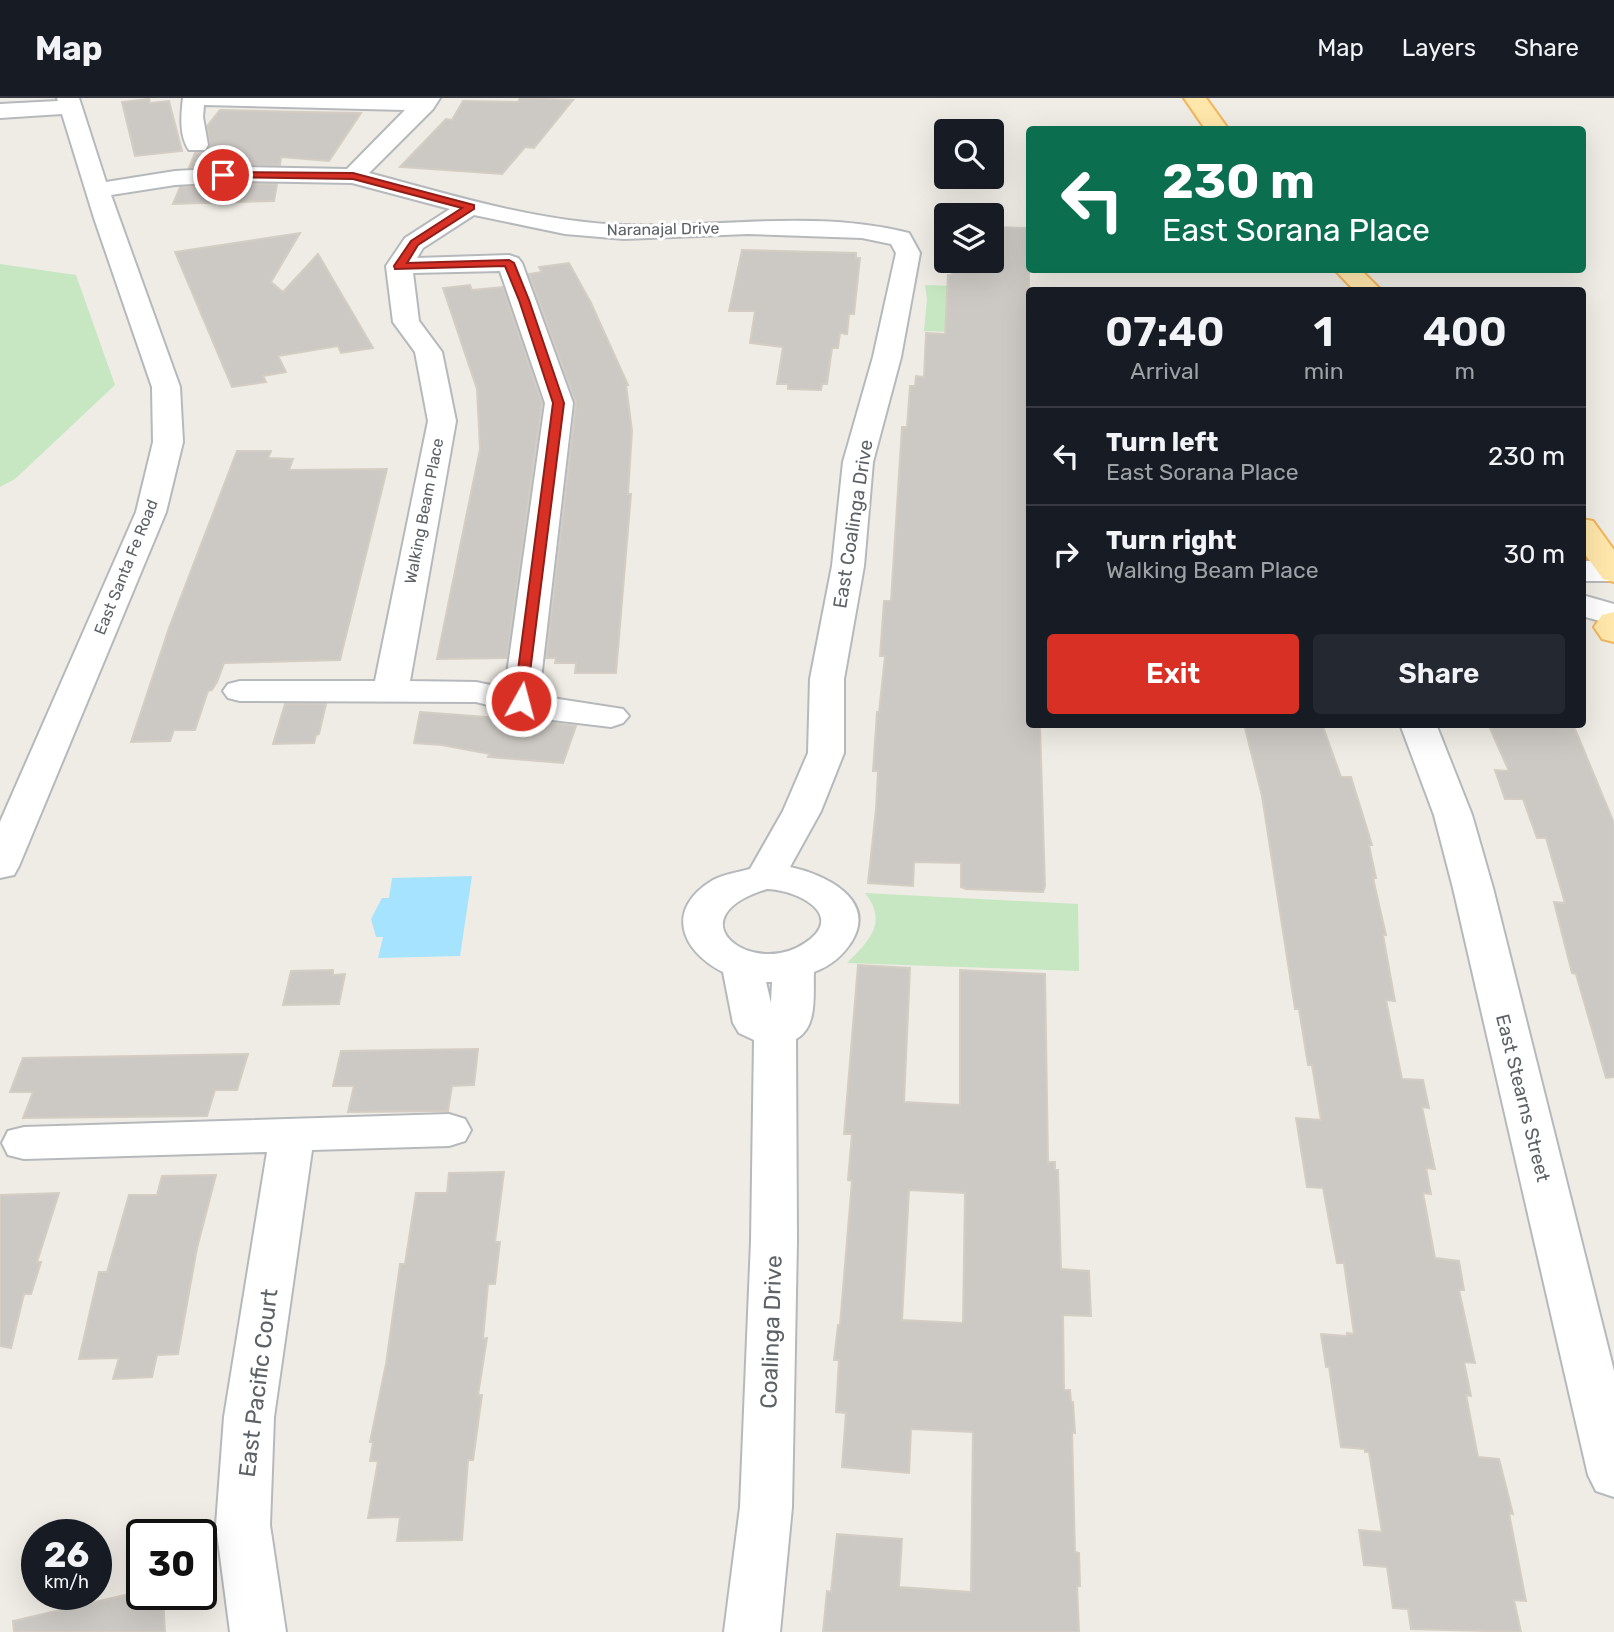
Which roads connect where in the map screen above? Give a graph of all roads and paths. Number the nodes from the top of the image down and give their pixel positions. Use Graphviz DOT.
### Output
graph roads {
  1 [pos="195,98"];
  2 [pos="1195,98"];
  3 [pos="427,101"];
  4 [pos="69,102"];
  5 [pos="0,111"];
  6 [pos="1215,126"];
  7 [pos="197,145"];
  8 [pos="353,176"];
  9 [pos="97,190"];
  10 [pos="470,207"];
  11 [pos="900,238"];
  12 [pos="399,266"];
  13 [pos="1350,273"];
  14 [pos="1365,287"];
  15 [pos="1586,534"];
  16 [pos="1586,571"];
  17 [pos="1614,572"];
  18 [pos="1586,590"];
  19 [pos="1614,593"];
  20 [pos="1586,606"];
  21 [pos="1614,615"];
  22 [pos="1614,622"];
  23 [pos="1614,632"];
  24 [pos="391,690"];
  25 [pos="240,691"];
  26 [pos="521,701"];
  27 [pos="611,716"];
  28 [pos="1420,728"];
  29 [pos="0,866"];
  30 [pos="782,879"];
  31 [pos="742,965"];
  32 [pos="794,965"];
  33 [pos="775,1032"];
  34 [pos="449,1130"];
  35 [pos="292,1134"];
  36 [pos="24,1143"];
  37 [pos="1614,1475"];
  38 [pos="258,1632"];
  39 [pos="752,1632"];
  1 -- 3 [label="street"];
  1 -- 7 [label="street"];
  2 -- 6 [label="main road"];
  3 -- 8 [label="street"];
  4 -- 5 [label="street"];
  4 -- 9 [label="street, East Santa Fe Road"];
  8 -- 9 [label="street, Naranajal Drive"];
  8 -- 10 [label="street, Naranajal Drive"];
  9 -- 29 [label="street, East Santa Fe Road"];
  10 -- 11 [label="street, Naranajal Drive"];
  10 -- 12 [label="street"];
  11 -- 30 [label="street, East Coalinga Drive"];
  12 -- 24 [label="street, Walking Beam Place"];
  12 -- 26 [label="street"];
  13 -- 14 [label="main road"];
  15 -- 17 [label="main road"];
  16 -- 17 [label="street"];
  18 -- 19 [label="street"];
  20 -- 21 [label="street"];
  22 -- 23 [label="main road"];
  24 -- 25 [label="street"];
  24 -- 26 [label="street"];
  26 -- 27 [label="street"];
  28 -- 37 [label="street, East Stearns Street"];
  30 -- 31 [label="street"];
  30 -- 32 [label="street"];
  31 -- 32 [label="street"];
  31 -- 33 [label="street"];
  32 -- 33 [label="street"];
  33 -- 39 [label="street, Coalinga Drive"];
  34 -- 35 [label="street"];
  35 -- 36 [label="street"];
  35 -- 38 [label="street, East Pacific Court"];
}
